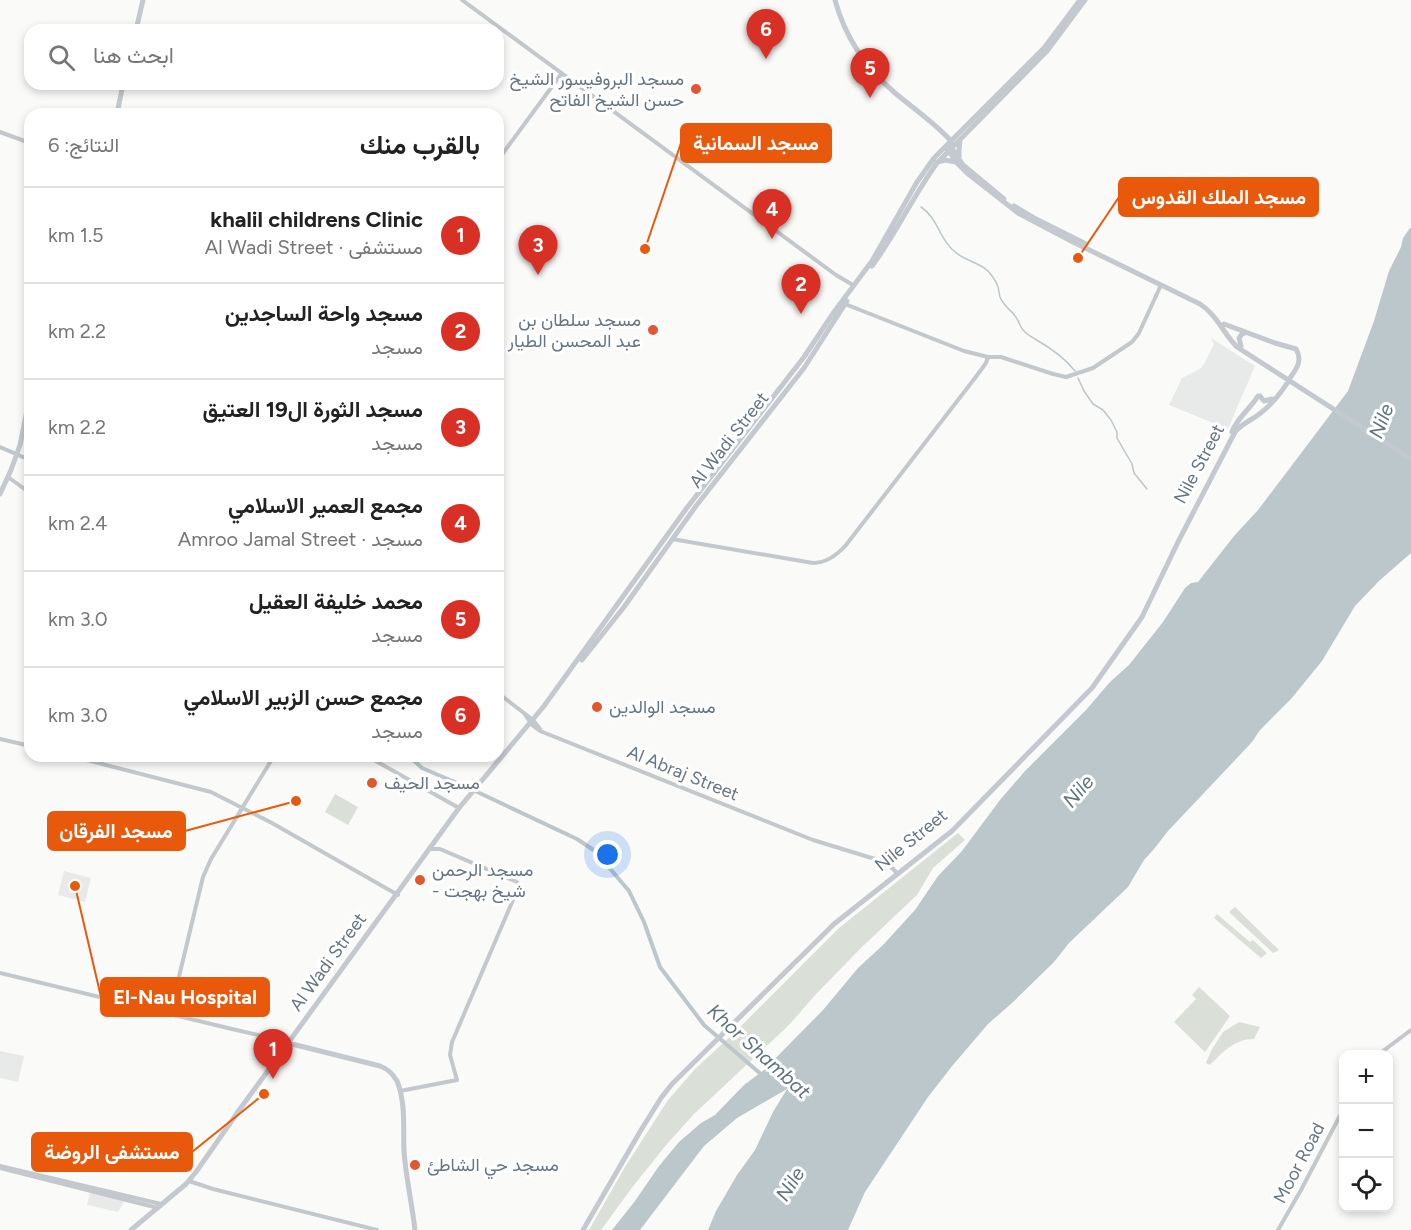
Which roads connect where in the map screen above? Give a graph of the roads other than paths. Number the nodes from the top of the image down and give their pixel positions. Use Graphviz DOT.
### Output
graph roads {
  1 [pos="142,0"];
  2 [pos="462,0"];
  3 [pos="837,0"];
  4 [pos="1080,0"];
  5 [pos="1085,0"];
  6 [pos="136,24"];
  7 [pos="495,24"];
  8 [pos="504,31"];
  9 [pos="858,49"];
  10 [pos="562,73"];
  11 [pos="121,90"];
  12 [pos="1006,90"];
  13 [pos="117,108"];
  14 [pos="0,132"];
  15 [pos="24,141"];
  16 [pos="953,142"];
  17 [pos="504,152"];
  18 [pos="958,161"];
  19 [pos="937,162"];
  20 [pos="1017,210"];
  21 [pos="895,225"];
  22 [pos="854,285"];
  23 [pos="1161,285"];
  24 [pos="844,304"];
  25 [pos="1224,324"];
  26 [pos="1246,333"];
  27 [pos="1241,348"];
  28 [pos="988,357"];
  29 [pos="1299,360"];
  30 [pos="1272,399"];
  31 [pos="760,419"];
  32 [pos="24,428"];
  33 [pos="24,432"];
  34 [pos="1232,432"];
  35 [pos="20,450"];
  36 [pos="1411,457"];
  37 [pos="9,478"];
  38 [pos="24,489"];
  39 [pos="0,496"];
  40 [pos="696,501"];
  41 [pos="672,539"];
  42 [pos="820,563"];
  43 [pos="646,564"];
  44 [pos="825,567"];
  45 [pos="651,569"];
  46 [pos="642,570"];
  47 [pos="647,575"];
  48 [pos="504,698"];
  49 [pos="1059,721"];
  50 [pos="532,723"];
  51 [pos="0,739"];
  52 [pos="24,745"];
  53 [pos="504,756"];
  54 [pos="95,762"];
  55 [pos="270,762"];
  56 [pos="378,762"];
  57 [pos="498,762"];
  58 [pos="471,795"];
  59 [pos="243,807"];
  60 [pos="459,808"];
  61 [pos="438,846"];
  62 [pos="897,873"];
  63 [pos="397,896"];
  64 [pos="0,973"];
  65 [pos="170,1014"];
  66 [pos="1411,1030"];
  67 [pos="285,1040"];
  68 [pos="298,1045"];
  69 [pos="283,1050"];
  70 [pos="1384,1050"];
  71 [pos="399,1091"];
  72 [pos="1339,1118"];
  73 [pos="224,1132"];
  74 [pos="0,1167"];
  75 [pos="190,1180"];
  76 [pos="159,1206"];
  77 [pos="130,1230"];
  78 [pos="377,1230"];
  79 [pos="415,1230"];
  80 [pos="581,1230"];
  81 [pos="1278,1230"];
  1 -- 6 [label="main road"];
  2 -- 7 [label="street"];
  3 -- 9 [label="main road"];
  4 -- 12 [label="main road, Al Wadi Street"];
  5 -- 12 [label="main road, Al Wadi Street"];
  8 -- 10 [label="street"];
  9 -- 16 [label="main road"];
  9 -- 16 [label="main road"];
  10 -- 17 [label="street"];
  10 -- 22 [label="street"];
  11 -- 13 [label="main road"];
  12 -- 16 [label="main road, Al Wadi Street"];
  14 -- 15 [label="street"];
  16 -- 18 [label="main road"];
  16 -- 18 [label="main road"];
  16 -- 19 [label="main road, Al Wadi Street"];
  16 -- 21 [label="main road, Al Wadi Street"];
  18 -- 19 [label="main road"];
  18 -- 20 [label="main road"];
  19 -- 21 [label="main road, Al Wadi Street"];
  20 -- 23 [label="main road"];
  20 -- 25 [label="main road"];
  21 -- 22 [label="main road, Al Wadi Street"];
  21 -- 24 [label="main road, Al Wadi Street"];
  22 -- 31 [label="main road, Al Wadi Street"];
  23 -- 27 [label="main road"];
  23 -- 28 [label="street"];
  24 -- 28 [label="street"];
  24 -- 31 [label="main road, Al Wadi Street"];
  25 -- 26 [label="main road"];
  25 -- 27 [label="main road"];
  26 -- 27 [label="main road"];
  26 -- 29 [label="main road"];
  27 -- 36 [label="main road"];
  28 -- 42 [label="street"];
  29 -- 30 [label="main road, Nile Street"];
  29 -- 49 [label="main road, Nile Street"];
  30 -- 34 [label="main road, Nile Street"];
  30 -- 34 [label="main road"];
  31 -- 40 [label="main road, Al Wadi Street"];
  32 -- 35 [label="main road"];
  33 -- 35 [label="main road"];
  34 -- 49 [label="main road, Nile Street"];
  35 -- 37 [label="main road"];
  37 -- 38 [label="street"];
  37 -- 39 [label="main road"];
  40 -- 41 [label="main road, Al Wadi Street"];
  40 -- 43 [label="main road, Al Wadi Street"];
  41 -- 42 [label="street"];
  41 -- 45 [label="main road, Al Wadi Street"];
  42 -- 44 [label="street"];
  43 -- 45 [label="main road"];
  43 -- 46 [label="main road, Al Wadi Street"];
  45 -- 47 [label="main road, Al Wadi Street"];
  46 -- 47 [label="main road"];
  46 -- 50 [label="main road, Al Wadi Street"];
  47 -- 50 [label="main road, Al Wadi Street"];
  48 -- 50 [label="street, Al Abraj Street"];
  49 -- 62 [label="main road, Nile Street"];
  50 -- 53 [label="main road, Al Wadi Street"];
  50 -- 62 [label="street, Al Abraj Street"];
  51 -- 52 [label="street"];
  54 -- 59 [label="street"];
  55 -- 59 [label="street"];
  56 -- 60 [label="street"];
  57 -- 58 [label="main road, Al Wadi Street"];
  58 -- 60 [label="main road, Al Wadi Street"];
  58 -- 61 [label="main road, Al Wadi Street"];
  59 -- 63 [label="street"];
  59 -- 65 [label="street"];
  60 -- 63 [label="main road, Al Wadi Street"];
  61 -- 63 [label="main road, Al Wadi Street"];
  61 -- 71 [label="street"];
  62 -- 80 [label="main road, Nile Street"];
  63 -- 67 [label="main road, Al Wadi Street"];
  64 -- 65 [label="street"];
  65 -- 67 [label="street"];
  66 -- 70 [label="street"];
  67 -- 68 [label="main road"];
  67 -- 69 [label="main road, Al Wadi Street"];
  68 -- 69 [label="main road"];
  68 -- 71 [label="main road"];
  69 -- 73 [label="main road, Al Wadi Street"];
  71 -- 79 [label="main road"];
  72 -- 81 [label="street, Moor Road"];
  73 -- 75 [label="main road, Al Wadi Street"];
  73 -- 76 [label="main road, Al Wadi Street"];
  74 -- 76 [label="street"];
  75 -- 76 [label="main road, Al Wadi Street"];
  75 -- 78 [label="street"];
  76 -- 77 [label="main road, Al Wadi Street"];
}
